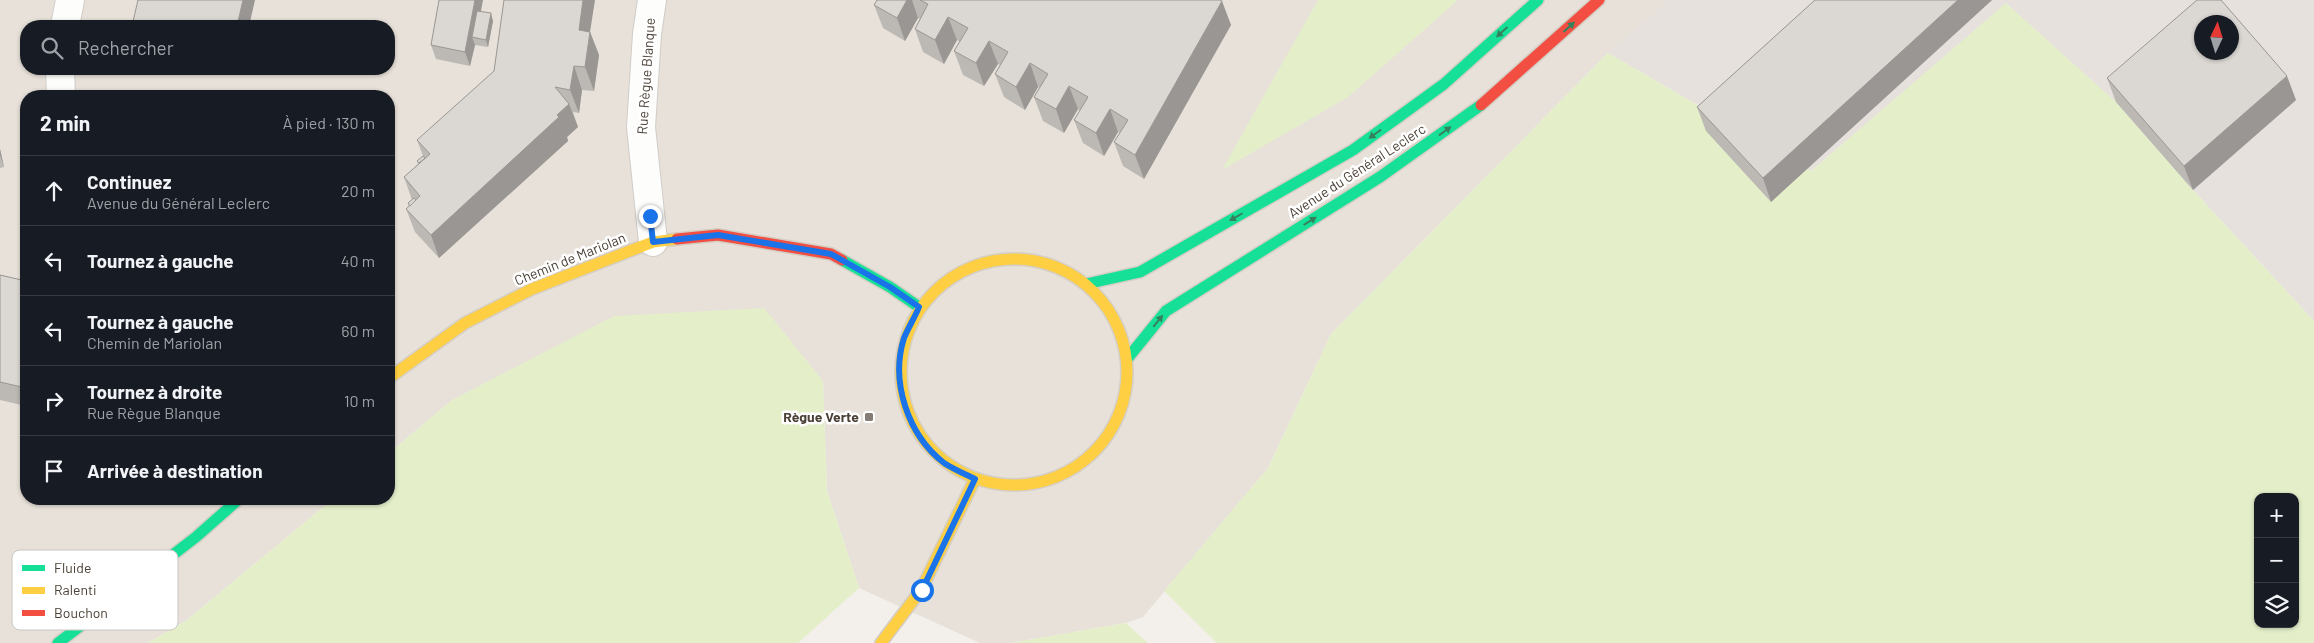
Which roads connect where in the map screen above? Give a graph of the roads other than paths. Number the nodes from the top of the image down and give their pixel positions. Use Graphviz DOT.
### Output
graph roads {
  1 [pos="70,0"];
  2 [pos="652,0"];
  3 [pos="1538,0"];
  4 [pos="1599,0"];
  5 [pos="66,20"];
  6 [pos="60,75"];
  7 [pos="61,90"];
  8 [pos="653,242"];
  9 [pos="1086,284"];
  10 [pos="919,307"];
  11 [pos="1127,359"];
  12 [pos="395,374"];
  13 [pos="975,479"];
  14 [pos="232,505"];
  15 [pos="178,551"];
  16 [pos="75,630"];
  17 [pos="58,643"];
  18 [pos="881,643"];
  1 -- 5 [label="street"];
  2 -- 8 [label="street, Rue Règue Blanque"];
  3 -- 9 [label="main road, Avenue du Général Leclerc, one-way"];
  11 -- 4 [label="main road, Avenue du Général Leclerc, one-way"];
  6 -- 7 [label="street"];
  8 -- 10 [label="main road, Chemin de Mariolan"];
  8 -- 12 [label="main road, Chemin de Mariolan"];
  9 -- 10 [label="main road"];
  9 -- 11 [label="main road"];
  10 -- 13 [label="main road"];
  11 -- 13 [label="main road"];
  13 -- 18 [label="main road"];
  14 -- 15 [label="main road"];
  16 -- 17 [label="main road"];
}
